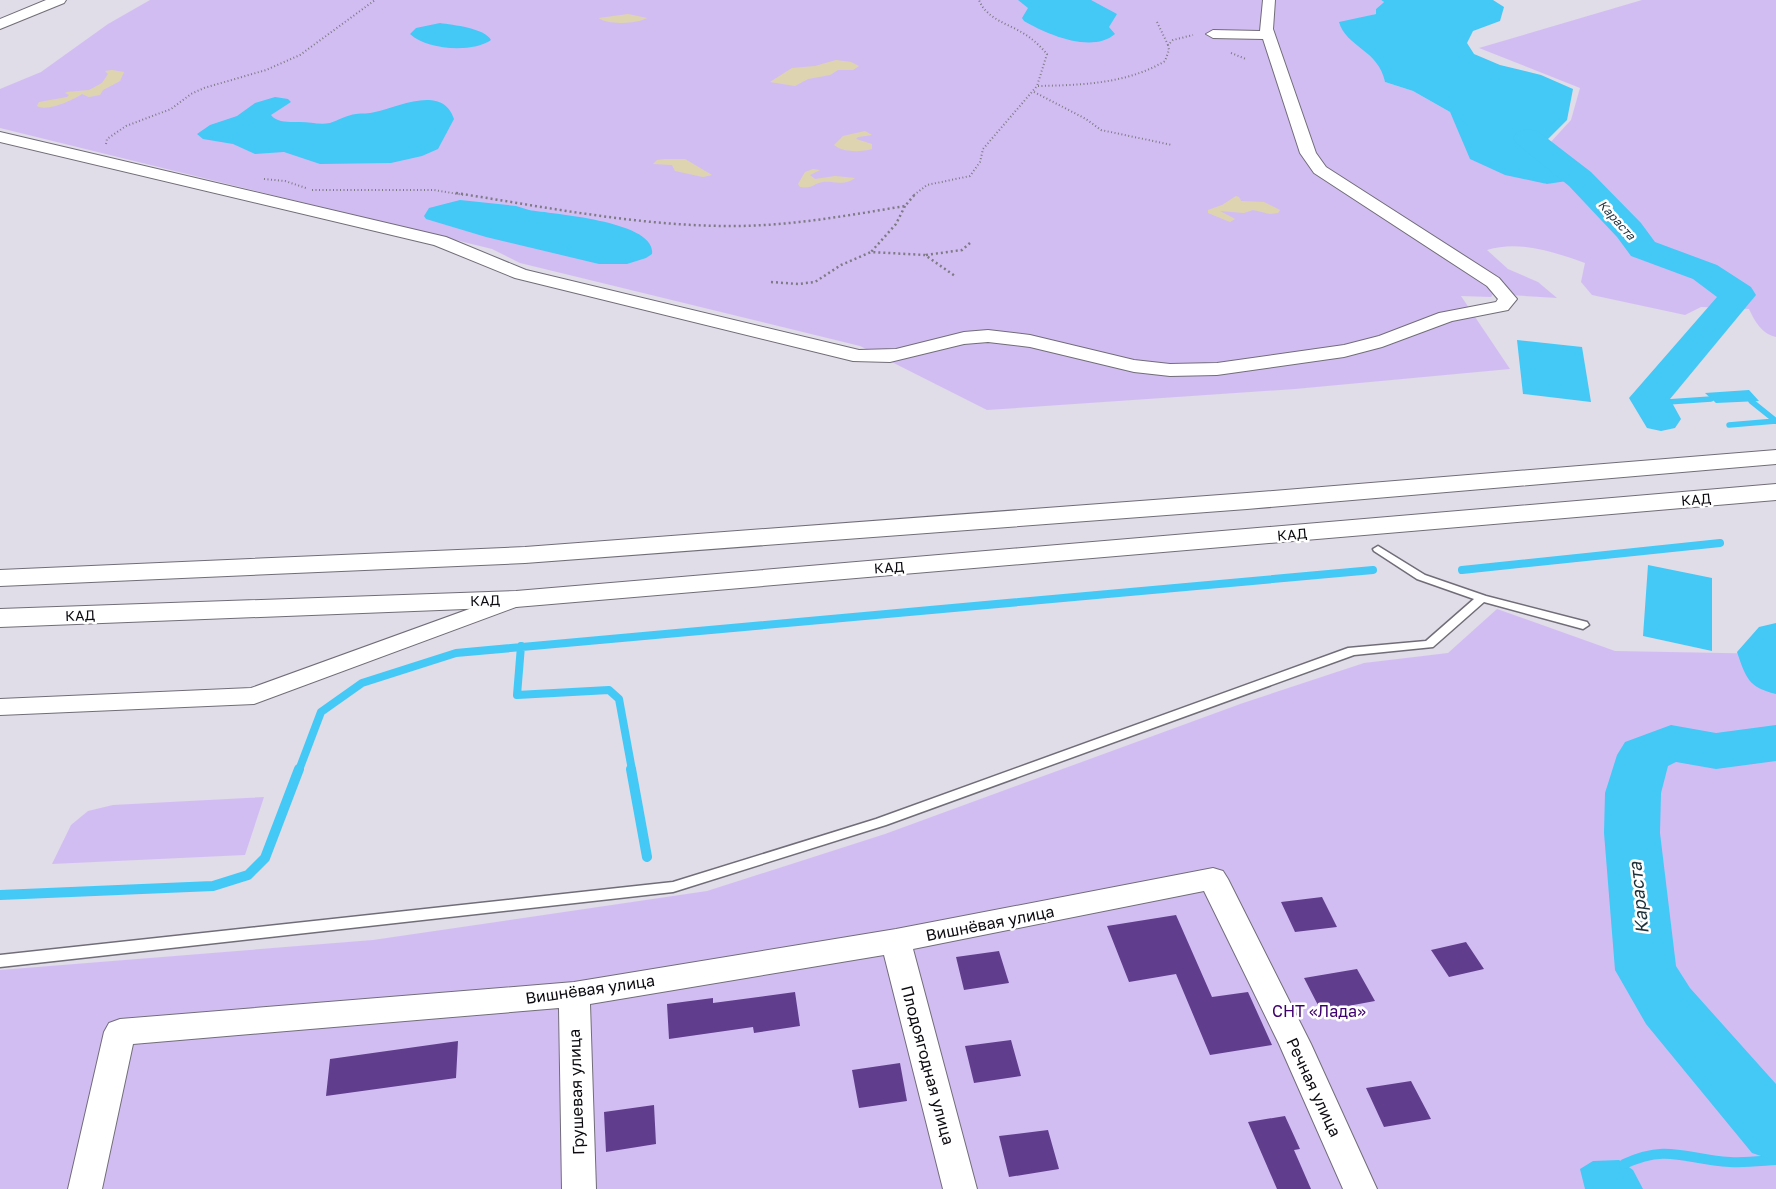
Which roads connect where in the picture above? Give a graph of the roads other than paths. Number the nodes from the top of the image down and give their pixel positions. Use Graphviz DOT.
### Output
graph roads {
  1 [pos="59,0"];
  2 [pos="1269,0"];
  3 [pos="0,24"];
  4 [pos="1213,34"];
  5 [pos="1268,35"];
  6 [pos="0,137"];
  7 [pos="1776,457"];
  8 [pos="1776,492"];
  9 [pos="1378,549"];
  10 [pos="0,578"];
  11 [pos="1482,598"];
  12 [pos="516,599"];
  13 [pos="0,618"];
  14 [pos="1582,625"];
  15 [pos="0,707"];
  16 [pos="1213,879"];
  17 [pos="896,941"];
  18 [pos="0,961"];
  19 [pos="574,994"];
  20 [pos="85,1189"];
  21 [pos="579,1189"];
  22 [pos="960,1189"];
  23 [pos="1360,1189"];
  1 -- 3 [label="main road"];
  2 -- 5 [label="street"];
  4 -- 5 [label="street"];
  5 -- 6 [label="street"];
  7 -- 10 [label="main road"];
  8 -- 12 [label="main road, КАД"];
  9 -- 11 [label="lane"];
  11 -- 14 [label="lane"];
  11 -- 18 [label="lane"];
  12 -- 13 [label="main road, КАД"];
  12 -- 15 [label="street"];
  16 -- 17 [label="street, Вишнёвая улица"];
  16 -- 23 [label="street, Речная улица"];
  17 -- 19 [label="street, Вишнёвая улица"];
  17 -- 22 [label="street, Плодоягодная улица"];
  19 -- 20 [label="street, Вишнёвая улица"];
  19 -- 21 [label="street, Грушевая улица"];
}
